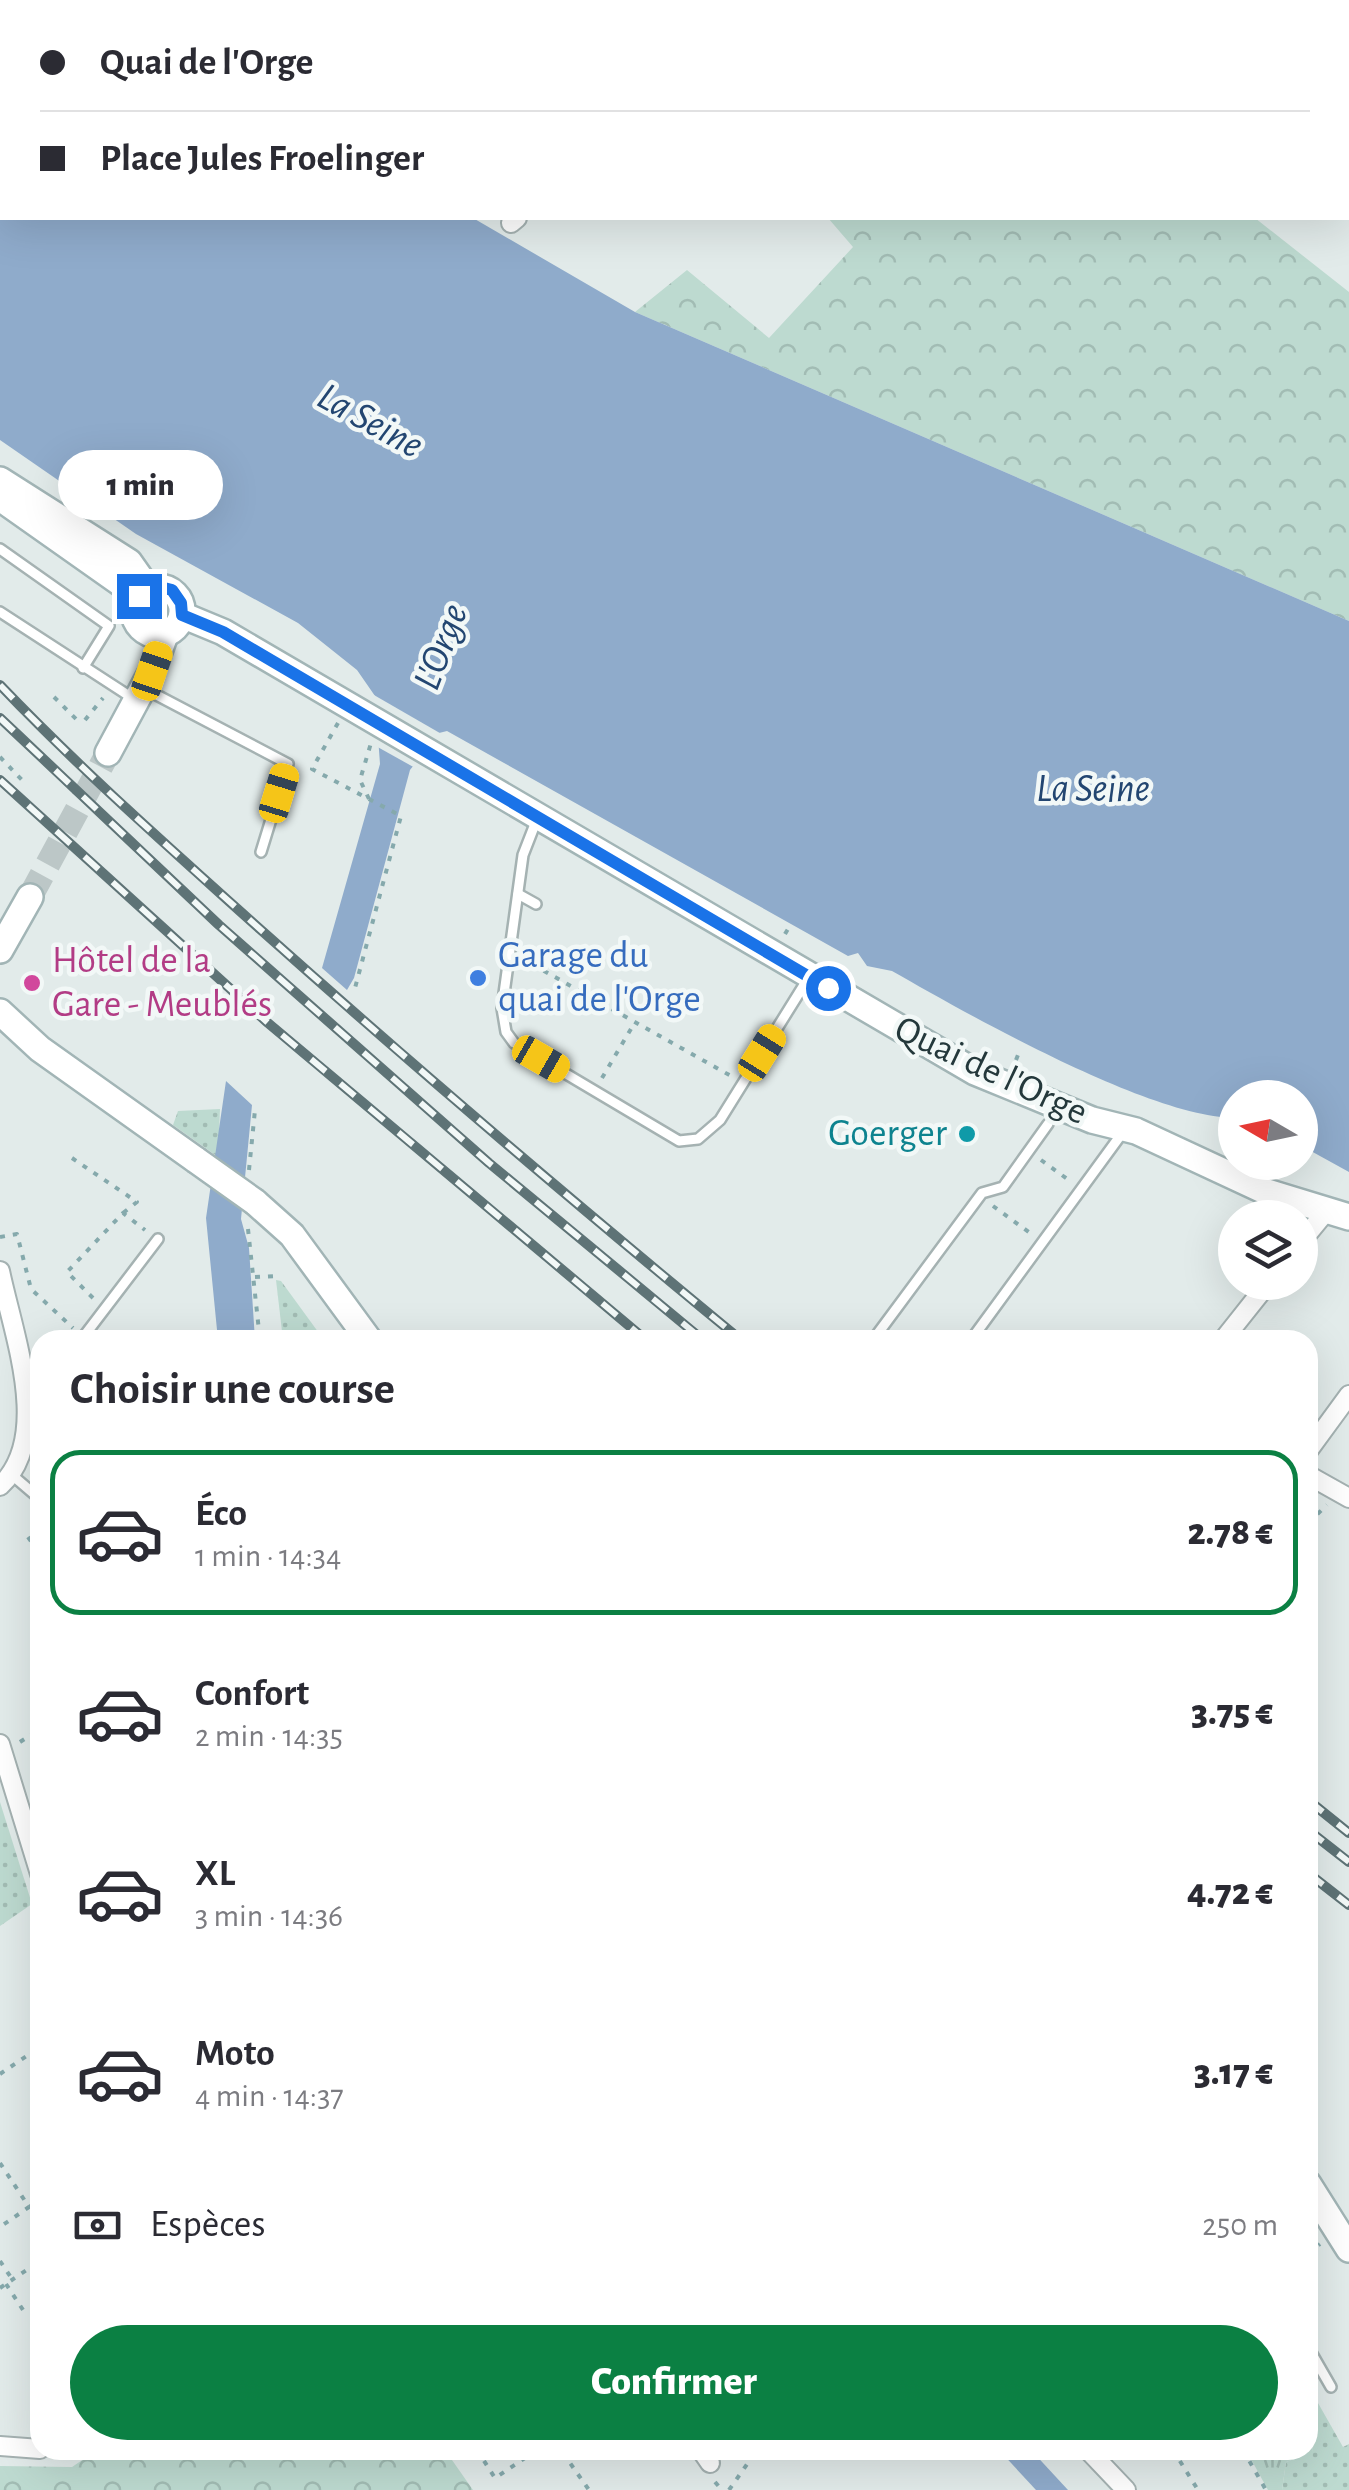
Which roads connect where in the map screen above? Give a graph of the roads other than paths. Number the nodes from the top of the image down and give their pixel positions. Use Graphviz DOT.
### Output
graph roads {
  1 [pos="0,480"];
  2 [pos="0,498"];
  3 [pos="0,550"];
  4 [pos="144,592"];
  5 [pos="0,612"];
  6 [pos="182,615"];
  7 [pos="165,634"];
  8 [pos="83,668"];
  9 [pos="140,694"];
  10 [pos="108,753"];
  11 [pos="538,817"];
  12 [pos="260,852"];
  13 [pos="518,894"];
  14 [pos="30,897"];
  15 [pos="536,904"];
  16 [pos="0,949"];
  17 [pos="809,977"];
  18 [pos="0,1012"];
  19 [pos="0,1026"];
  20 [pos="0,1038"];
  21 [pos="29,1040"];
  22 [pos="1048,1124"];
  23 [pos="1126,1128"];
  24 [pos="1339,1213"];
  25 [pos="1318,1229"];
  26 [pos="158,1239"];
  27 [pos="0,1271"];
  28 [pos="1254,1300"];
  29 [pos="90,1330"];
  30 [pos="361,1330"];
  31 [pos="880,1330"];
  32 [pos="979,1330"];
  33 [pos="1231,1330"];
  34 [pos="30,1386"];
  35 [pos="1349,1396"];
  36 [pos="30,1434"];
  37 [pos="1318,1438"];
  38 [pos="6,1481"];
  39 [pos="1318,1481"];
  40 [pos="30,1494"];
  41 [pos="1342,1496"];
  42 [pos="0,1744"];
  43 [pos="30,1842"];
  44 [pos="1318,2200"];
  45 [pos="1349,2249"];
  46 [pos="1318,2364"];
  47 [pos="1331,2387"];
  48 [pos="0,2446"];
  49 [pos="30,2448"];
  50 [pos="1098,2460"];
  51 [pos="1126,2490"];
  1 -- 4 [label="main road"];
  2 -- 4 [label="main road"];
  3 -- 8 [label="lane"];
  4 -- 6 [label="main road"];
  4 -- 7 [label="main road"];
  5 -- 8 [label="lane"];
  6 -- 7 [label="main road"];
  6 -- 11 [label="main road, Quai de l'Orge"];
  7 -- 9 [label="main road"];
  8 -- 9 [label="lane"];
  9 -- 10 [label="main road"];
  9 -- 12 [label="lane"];
  11 -- 13 [label="lane"];
  11 -- 17 [label="main road, Quai de l'Orge"];
  13 -- 15 [label="lane"];
  13 -- 17 [label="lane"];
  14 -- 16 [label="main road"];
  17 -- 23 [label="main road, Quai de l'Orge"];
  18 -- 19 [label="main road"];
  18 -- 21 [label="main road"];
  20 -- 21 [label="main road"];
  21 -- 30 [label="main road, bridge"];
  22 -- 31 [label="lane"];
  23 -- 24 [label="main road, Quai de l'Orge"];
  23 -- 32 [label="lane"];
  24 -- 25 [label="street"];
  26 -- 29 [label="lane"];
  27 -- 34 [label="street"];
  28 -- 33 [label="street"];
  35 -- 37 [label="street"];
  36 -- 38 [label="street"];
  38 -- 40 [label="lane"];
  39 -- 41 [label="street"];
  42 -- 43 [label="street"];
  44 -- 45 [label="main road"];
  46 -- 47 [label="lane"];
  48 -- 49 [label="street"];
  50 -- 51 [label="street"];
}
